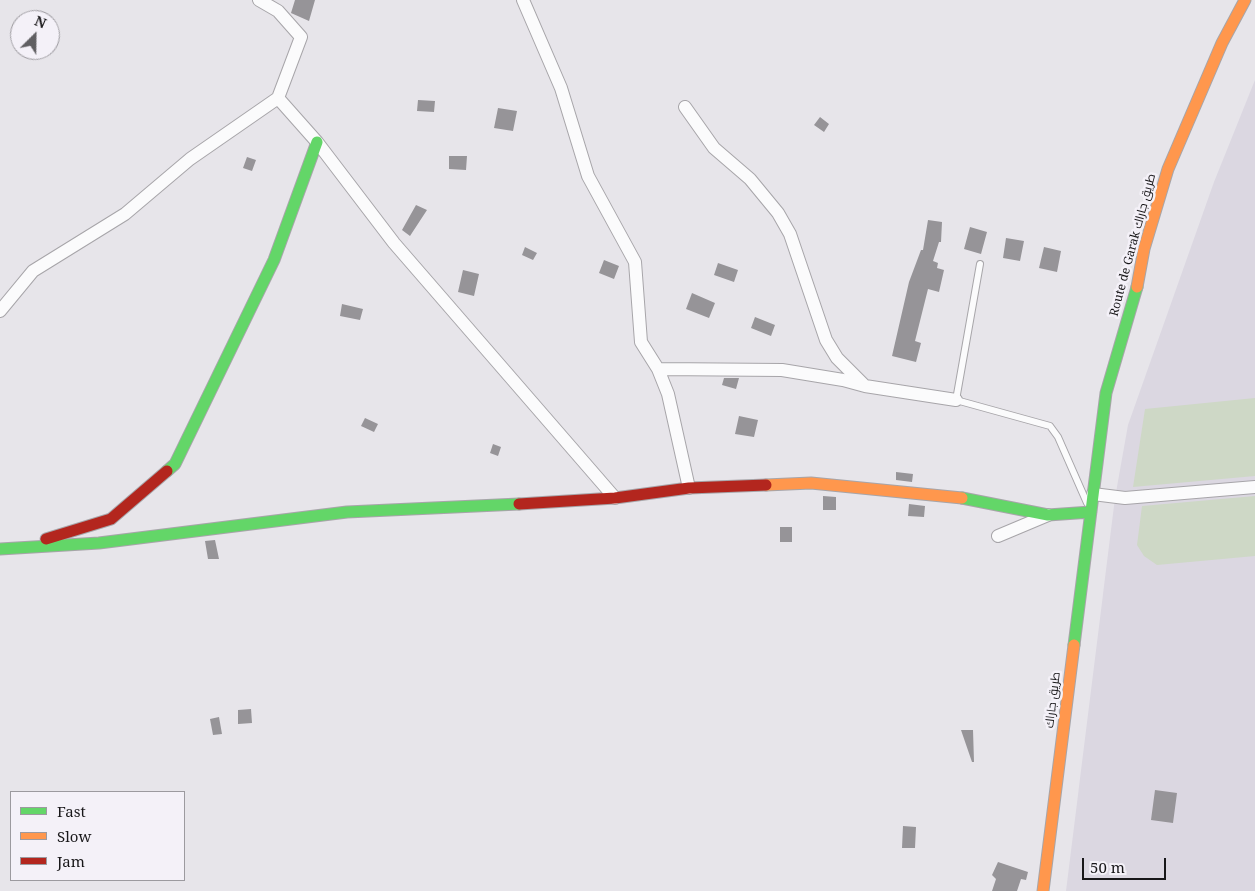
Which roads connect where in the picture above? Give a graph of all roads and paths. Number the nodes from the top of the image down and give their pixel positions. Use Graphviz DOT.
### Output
graph roads {
  1 [pos="259,0"];
  2 [pos="523,0"];
  3 [pos="1245,0"];
  4 [pos="278,98"];
  5 [pos="685,107"];
  6 [pos="317,142"];
  7 [pos="980,264"];
  8 [pos="0,311"];
  9 [pos="658,369"];
  10 [pos="865,386"];
  11 [pos="956,400"];
  12 [pos="1255,487"];
  13 [pos="689,488"];
  14 [pos="1093,494"];
  15 [pos="614,498"];
  16 [pos="1091,512"];
  17 [pos="1048,515"];
  18 [pos="998,536"];
  19 [pos="16,548"];
  20 [pos="0,549"];
  21 [pos="1043,891"];
  1 -- 4 [label="street"];
  2 -- 9 [label="street"];
  3 -- 14 [label="street, Route de Garak طريق جاراك"];
  4 -- 6 [label="street"];
  4 -- 8 [label="street"];
  5 -- 10 [label="street"];
  6 -- 15 [label="street"];
  6 -- 19 [label="street"];
  7 -- 11 [label="lane"];
  9 -- 10 [label="street"];
  9 -- 13 [label="street"];
  10 -- 11 [label="street"];
  11 -- 16 [label="lane"];
  12 -- 14 [label="street"];
  13 -- 15 [label="street"];
  13 -- 17 [label="street"];
  14 -- 16 [label="street, Route de Garak طريق جاراك"];
  15 -- 19 [label="street"];
  16 -- 17 [label="street"];
  16 -- 21 [label="street, طريق جاراك"];
  17 -- 18 [label="street"];
  19 -- 20 [label="street"];
}
